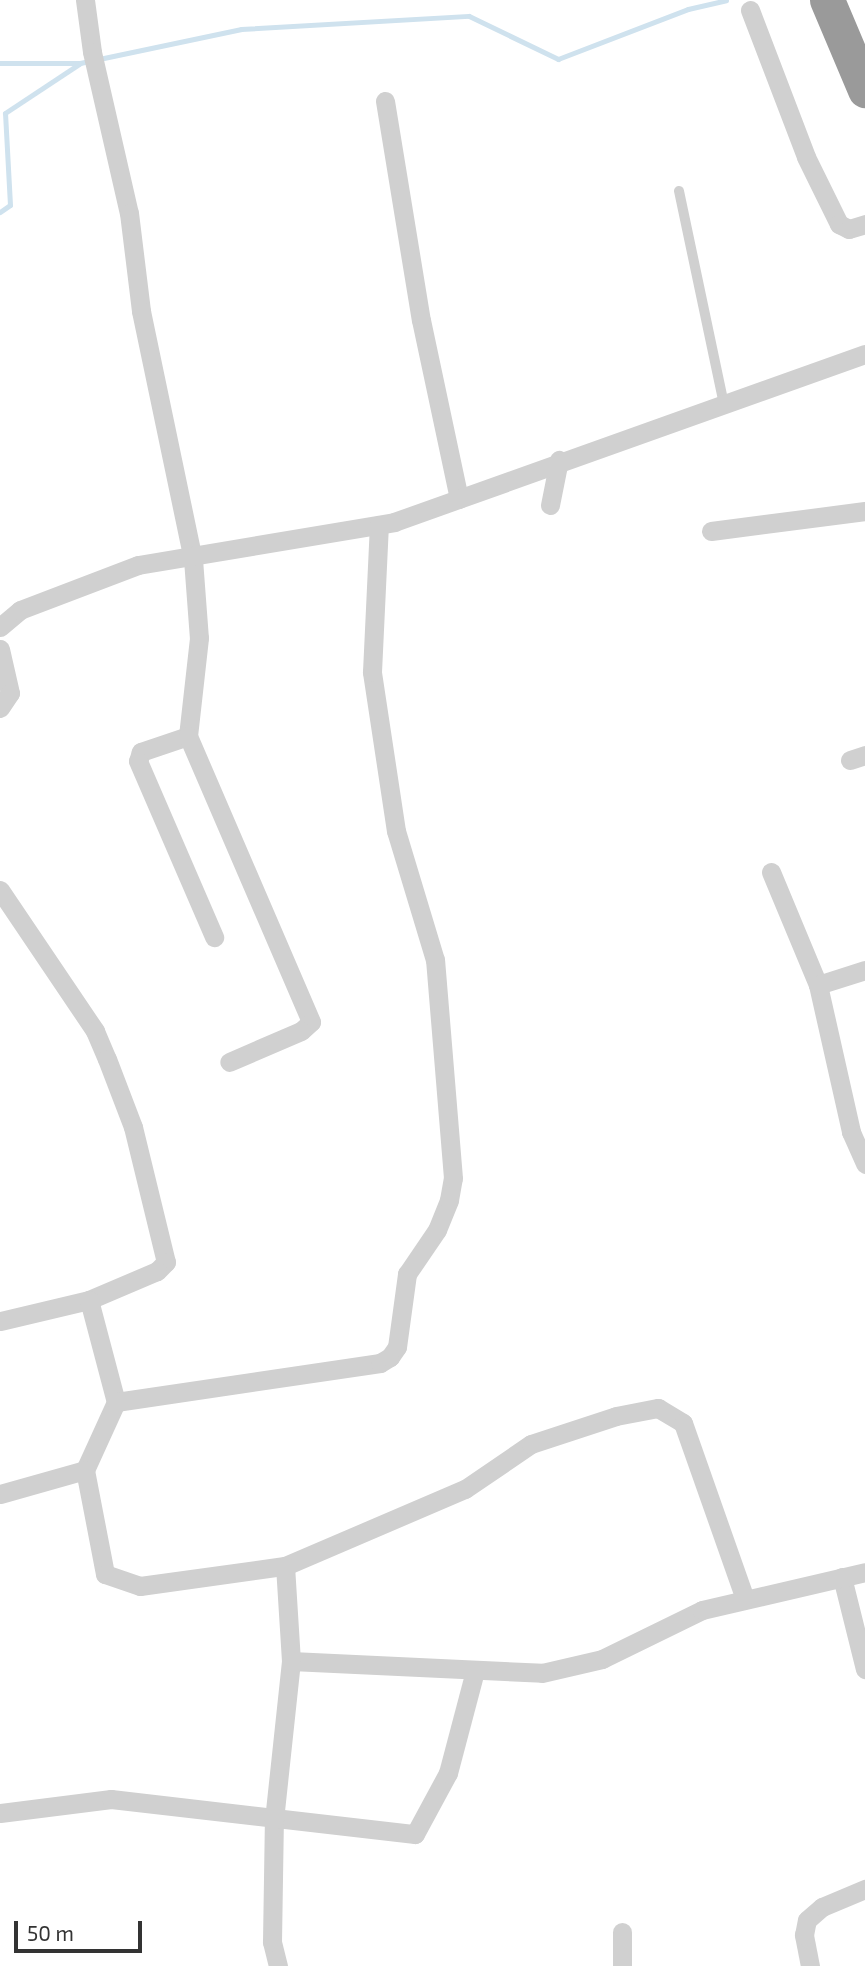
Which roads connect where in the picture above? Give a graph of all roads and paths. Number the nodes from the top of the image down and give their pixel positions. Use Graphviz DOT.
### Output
graph roads {
  1 [pos="85,0"];
  2 [pos="827,0"];
  3 [pos="750,10"];
  4 [pos="865,90"];
  5 [pos="385,101"];
  6 [pos="679,191"];
  7 [pos="865,224"];
  8 [pos="865,354"];
  9 [pos="724,405"];
  10 [pos="559,460"];
  11 [pos="459,499"];
  12 [pos="550,505"];
  13 [pos="865,511"];
  14 [pos="379,525"];
  15 [pos="711,531"];
  16 [pos="193,559"];
  17 [pos="0,627"];
  18 [pos="0,649"];
  19 [pos="0,708"];
  20 [pos="188,736"];
  21 [pos="771,872"];
  22 [pos="0,890"];
  23 [pos="214,937"];
  24 [pos="865,970"];
  25 [pos="818,985"];
  26 [pos="229,1062"];
  27 [pos="865,1164"];
  28 [pos="89,1300"];
  29 [pos="0,1321"];
  30 [pos="116,1402"];
  31 [pos="85,1470"];
  32 [pos="0,1494"];
  33 [pos="285,1566"];
  34 [pos="865,1572"];
  35 [pos="842,1577"];
  36 [pos="745,1599"];
  37 [pos="290,1661"];
  38 [pos="865,1669"];
  39 [pos="475,1671"];
  40 [pos="0,1813"];
  41 [pos="274,1820"];
  42 [pos="865,1889"];
  43 [pos="622,1932"];
  44 [pos="278,1966"];
  45 [pos="622,1966"];
  46 [pos="810,1966"];
  1 -- 16 [label="street"];
  2 -- 4 [label="highway"];
  3 -- 7 [label="street"];
  5 -- 11 [label="street"];
  6 -- 9 [label="lane"];
  8 -- 9 [label="street"];
  9 -- 10 [label="street"];
  10 -- 11 [label="street"];
  10 -- 12 [label="street"];
  11 -- 14 [label="street"];
  13 -- 15 [label="street"];
  14 -- 16 [label="street"];
  14 -- 30 [label="street"];
  16 -- 17 [label="street"];
  16 -- 20 [label="street"];
  18 -- 19 [label="street"];
  20 -- 23 [label="street"];
  20 -- 26 [label="street"];
  21 -- 25 [label="street"];
  22 -- 28 [label="street"];
  24 -- 25 [label="street"];
  25 -- 27 [label="street"];
  28 -- 29 [label="street"];
  28 -- 30 [label="street"];
  30 -- 31 [label="street"];
  31 -- 32 [label="street"];
  31 -- 33 [label="street"];
  33 -- 36 [label="street"];
  33 -- 37 [label="street"];
  34 -- 35 [label="street"];
  35 -- 36 [label="street"];
  35 -- 38 [label="street"];
  36 -- 39 [label="street"];
  37 -- 39 [label="street"];
  37 -- 41 [label="street"];
  39 -- 41 [label="street"];
  40 -- 41 [label="street"];
  41 -- 44 [label="street"];
  42 -- 46 [label="street"];
  43 -- 45 [label="street"];
}
